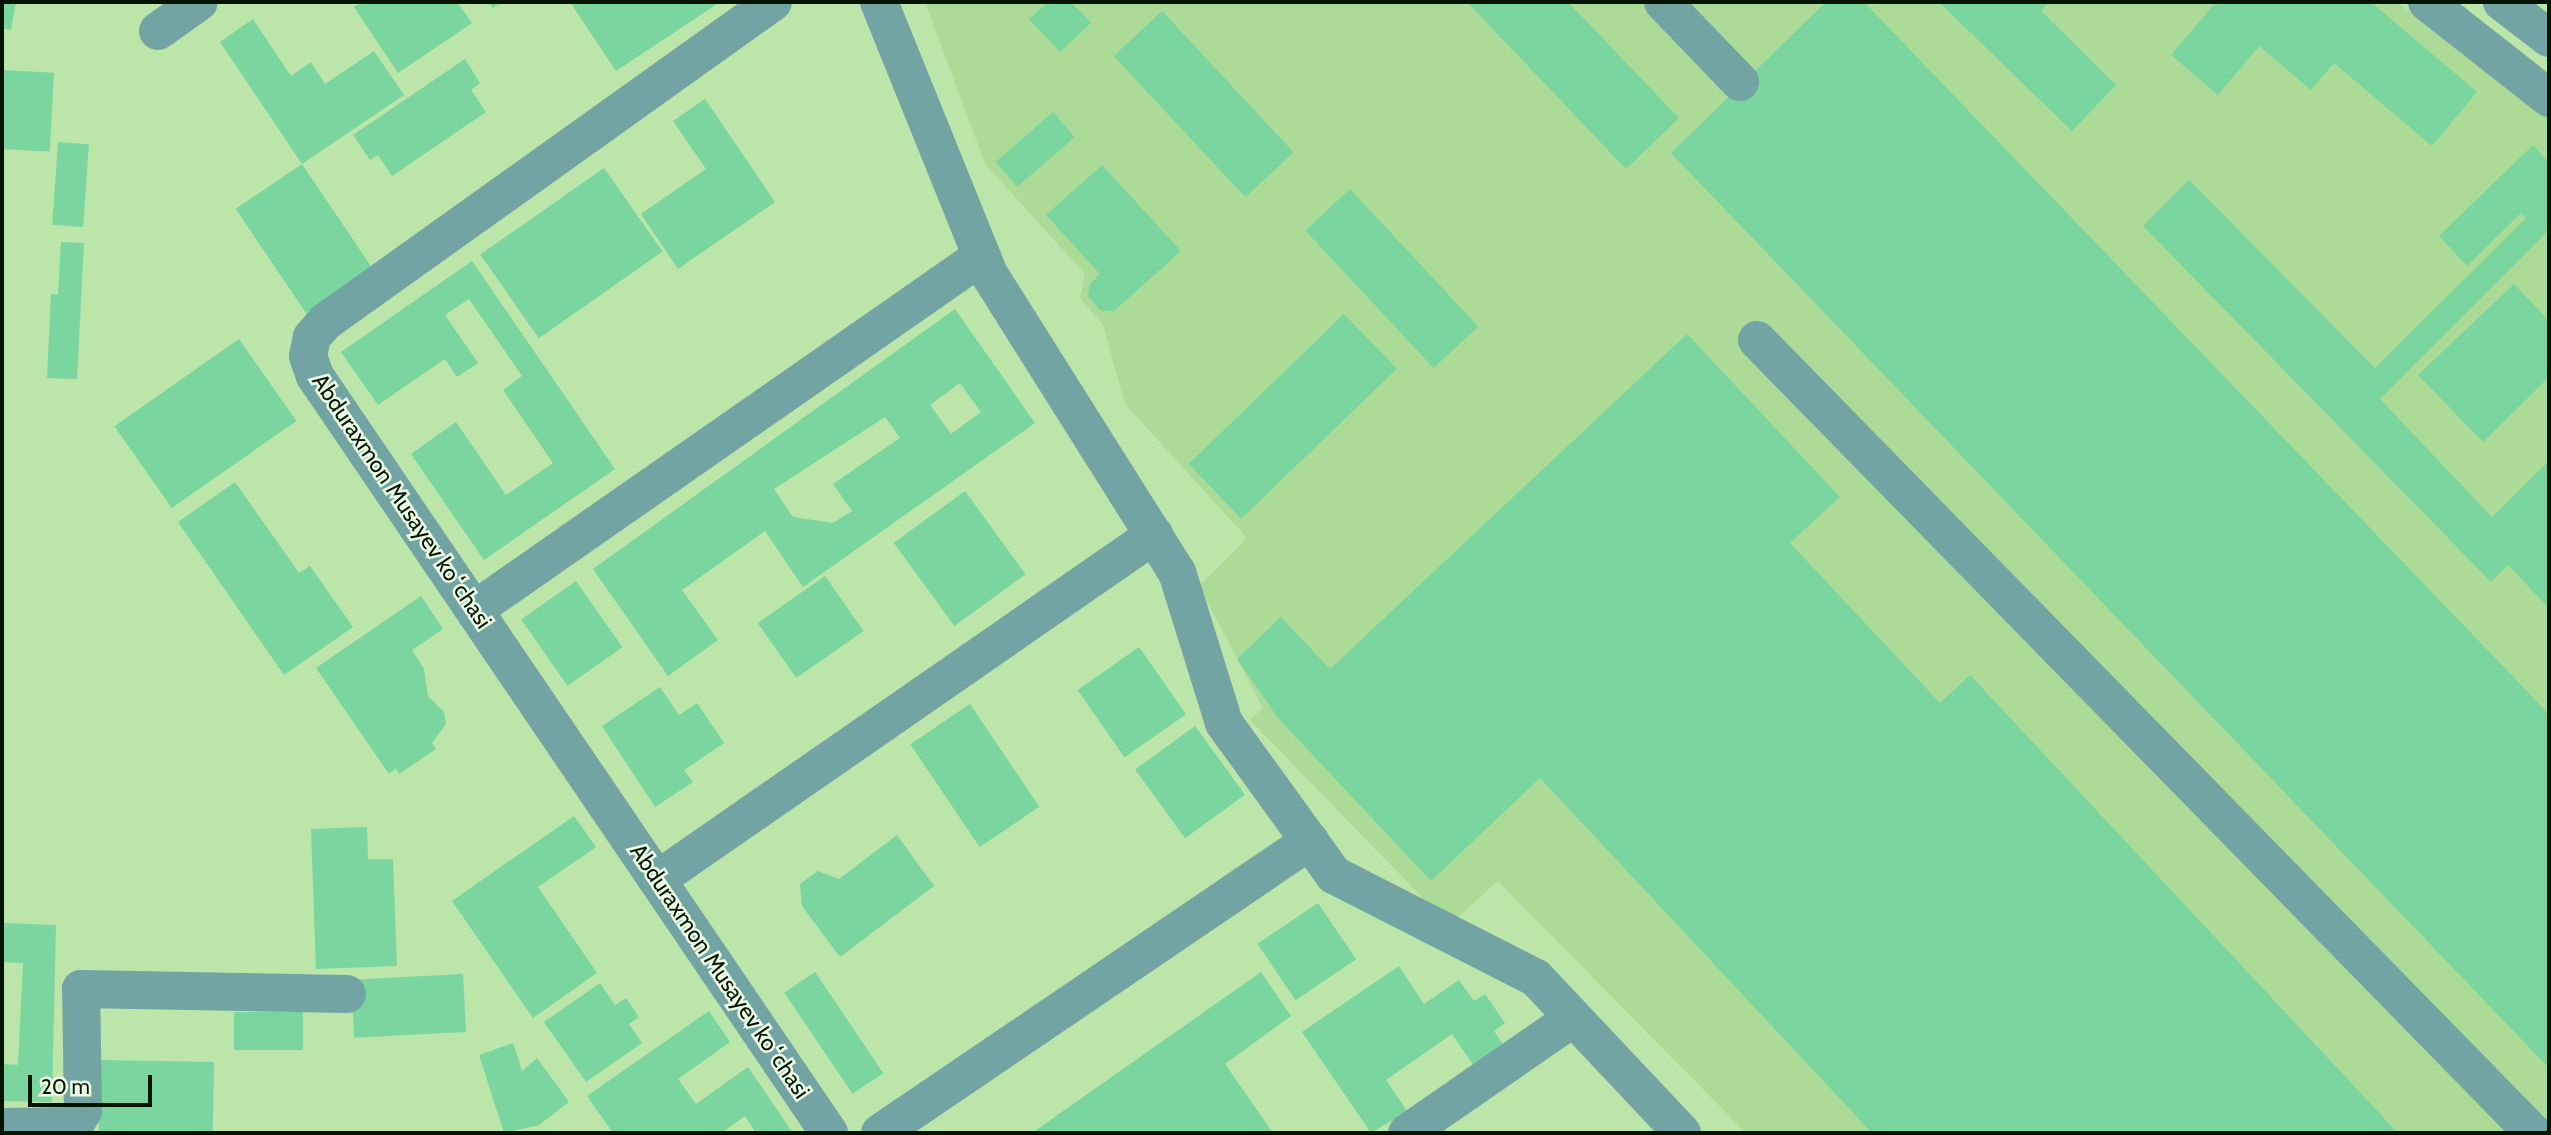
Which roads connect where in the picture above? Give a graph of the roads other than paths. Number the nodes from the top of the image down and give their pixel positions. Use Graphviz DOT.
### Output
graph roads {
  1 [pos="199,2"];
  2 [pos="773,2"];
  3 [pos="879,2"];
  4 [pos="1663,2"];
  5 [pos="2427,2"];
  6 [pos="2502,2"];
  7 [pos="158,31"];
  8 [pos="2549,38"];
  9 [pos="1740,82"];
  10 [pos="2549,98"];
  11 [pos="982,256"];
  12 [pos="1757,340"];
  13 [pos="1154,536"];
  14 [pos="474,610"];
  15 [pos="1310,842"];
  16 [pos="658,879"];
  17 [pos="348,995"];
  18 [pos="1573,1018"];
  19 [pos="2,1127"];
  20 [pos="830,1133"];
  21 [pos="880,1133"];
  22 [pos="1407,1133"];
  23 [pos="1682,1133"];
  24 [pos="2533,1133"];
  1 -- 7 [label="street"];
  2 -- 14 [label="street, Abduraxmon Musayev koʻchasi"];
  3 -- 11 [label="street"];
  4 -- 9 [label="street"];
  5 -- 10 [label="street"];
  6 -- 8 [label="street"];
  11 -- 13 [label="street"];
  11 -- 14 [label="street"];
  12 -- 24 [label="street"];
  13 -- 15 [label="street"];
  13 -- 16 [label="street"];
  14 -- 16 [label="street, Abduraxmon Musayev koʻchasi"];
  15 -- 18 [label="street"];
  15 -- 21 [label="street"];
  16 -- 20 [label="street, Abduraxmon Musayev koʻchasi"];
  17 -- 19 [label="street"];
  18 -- 22 [label="street"];
  18 -- 23 [label="street"];
}
